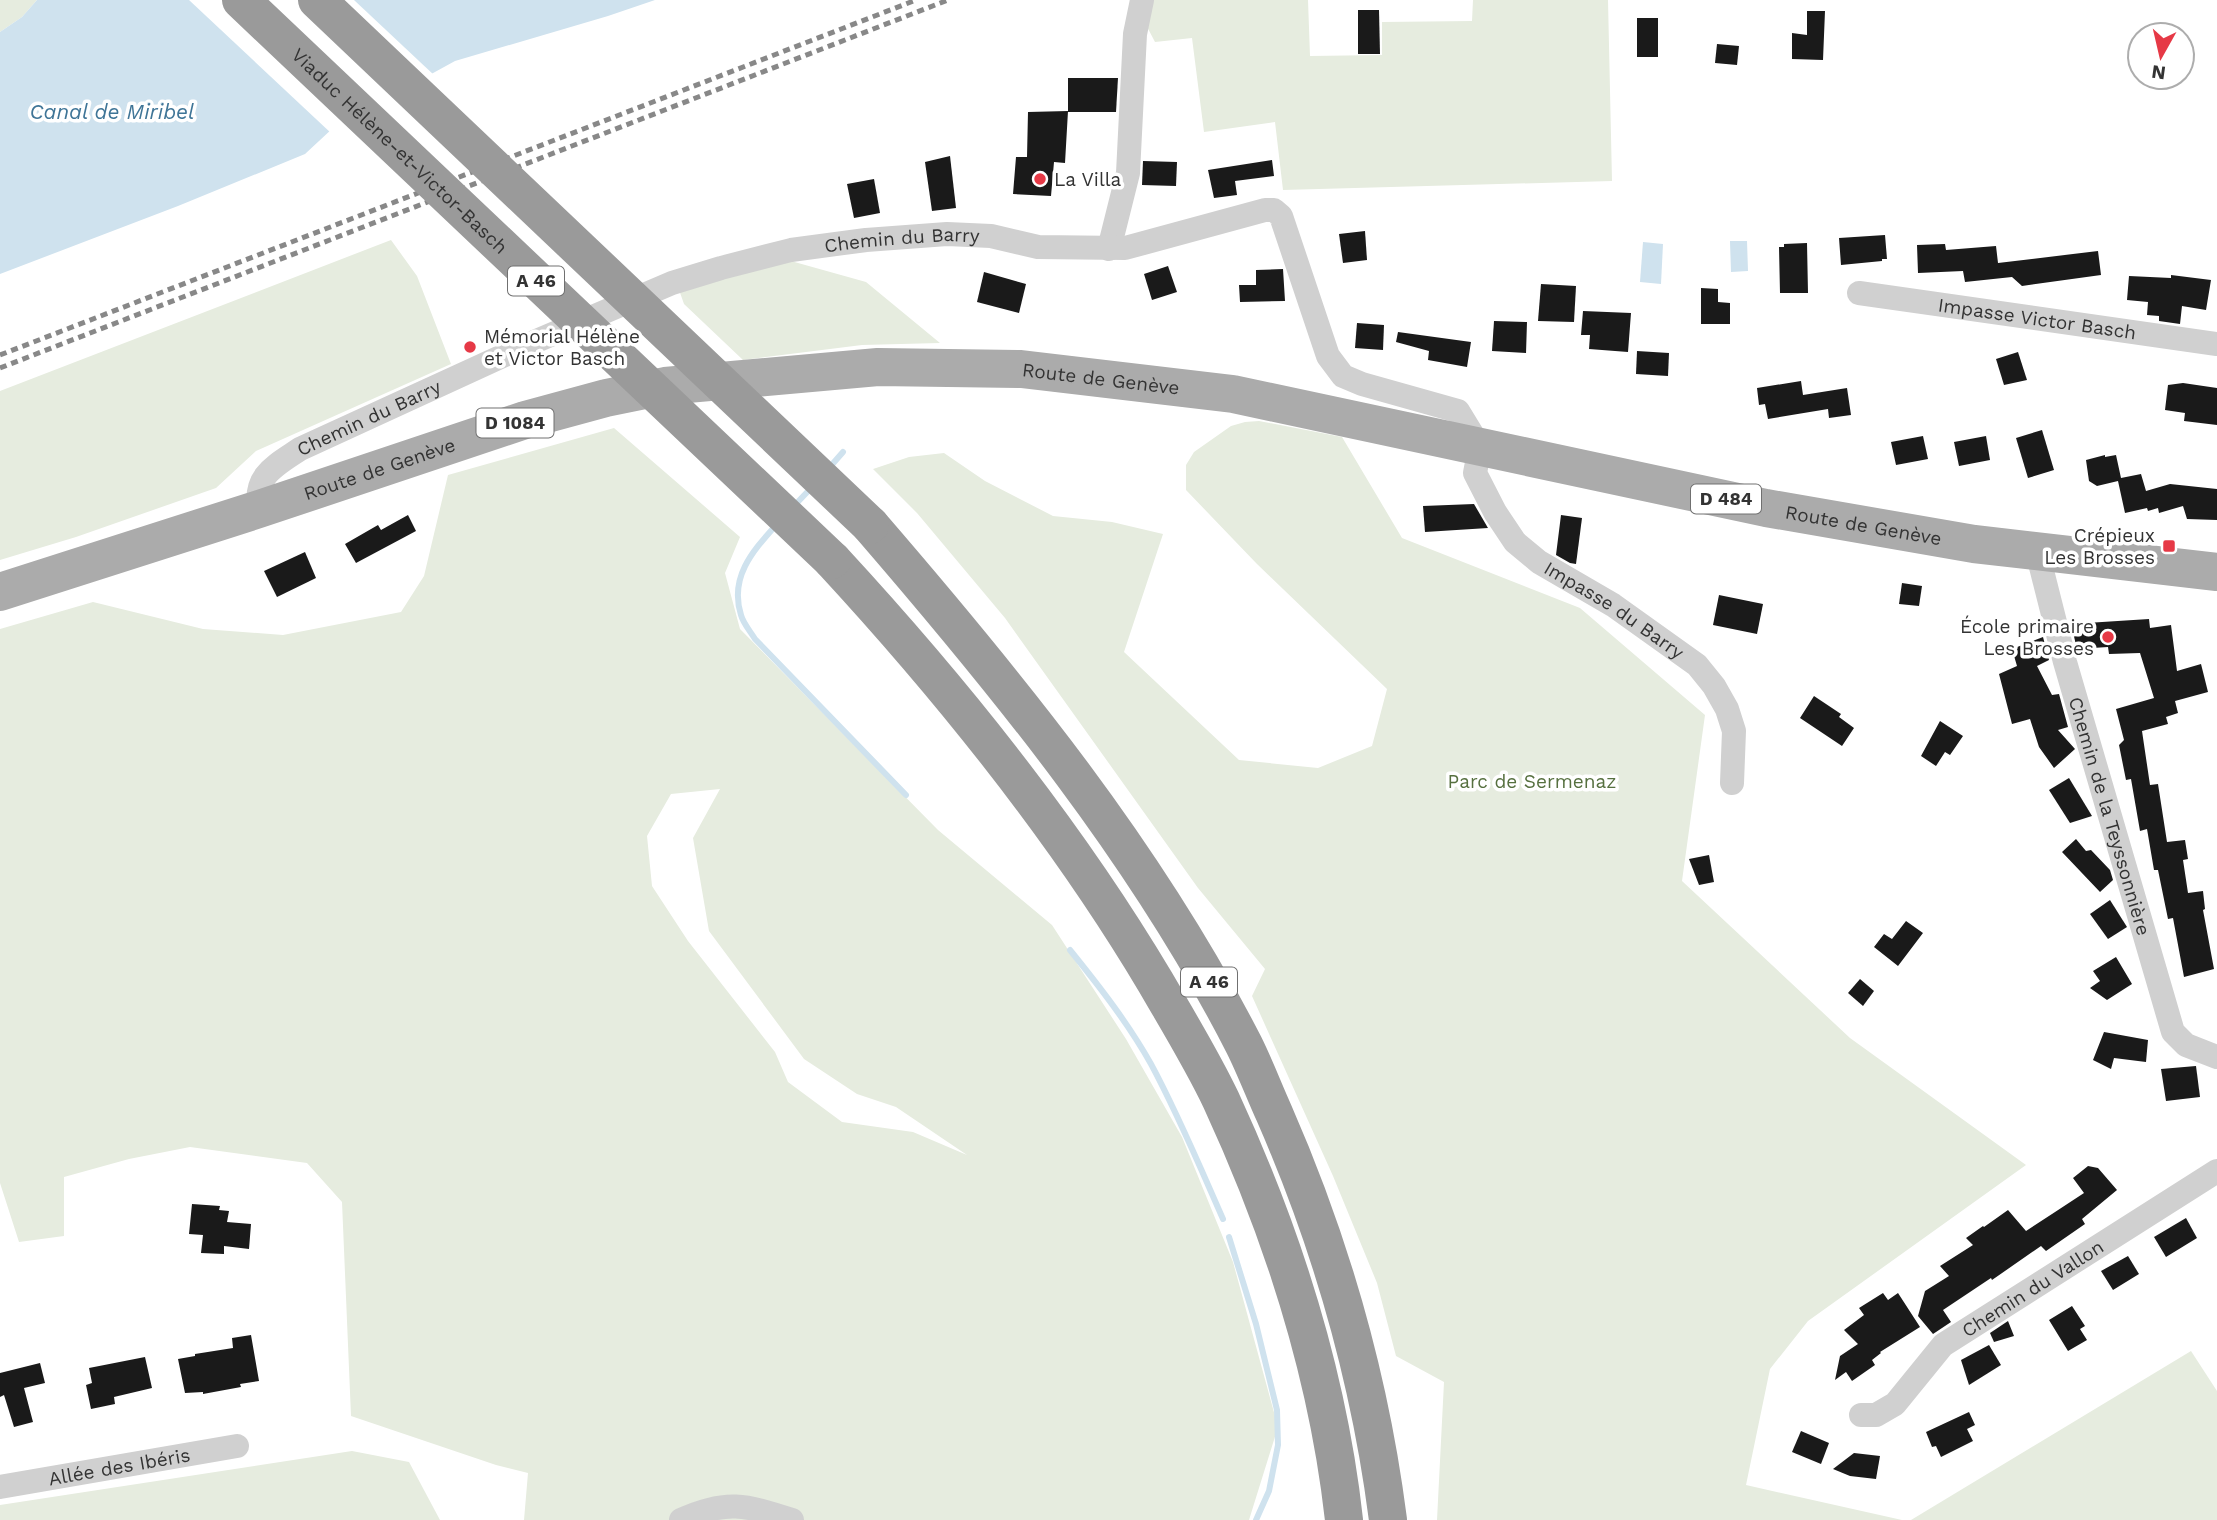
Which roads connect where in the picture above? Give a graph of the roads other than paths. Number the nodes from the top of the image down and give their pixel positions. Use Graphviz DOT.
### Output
graph roads {
  1 [pos="241,0"];
  2 [pos="317,0"];
  3 [pos="1142,0"];
  4 [pos="1109,248"];
  5 [pos="1859,293"];
  6 [pos="2217,344"];
  7 [pos="1051,372"];
  8 [pos="1480,447"];
  9 [pos="259,509"];
  10 [pos="2037,551"];
  11 [pos="2217,572"];
  12 [pos="0,592"];
  13 [pos="1732,783"];
  14 [pos="2217,1058"];
  15 [pos="2217,1171"];
  16 [pos="1861,1415"];
  17 [pos="237,1446"];
  18 [pos="0,1487"];
  19 [pos="681,1520"];
  20 [pos="792,1520"];
  21 [pos="1344,1520"];
  22 [pos="1388,1520"];
  1 -- 21 [label="highway, Viaduc Hélène-et-Victor-Basch / A 46, bridge"];
  2 -- 22 [label="highway, A 46, bridge"];
  3 -- 4 [label="street"];
  4 -- 8 [label="street, Chemin du Barry"];
  4 -- 9 [label="street, Chemin du Barry"];
  5 -- 6 [label="street, Impasse Victor Basch"];
  7 -- 8 [label="main road, Route de Genève / D 484"];
  7 -- 9 [label="main road, Route de Genève / D 1084"];
  8 -- 10 [label="main road, Route de Genève / D 484"];
  8 -- 13 [label="street, Impasse du Barry"];
  9 -- 12 [label="main road, Route de Genève / D 1084"];
  10 -- 11 [label="main road, Route de Genève / D 484"];
  10 -- 14 [label="street, Chemin de la Teyssonnière"];
  15 -- 16 [label="street, Chemin du Vallon"];
  17 -- 18 [label="street, Allée des Ibéris"];
  19 -- 20 [label="street"];
}
